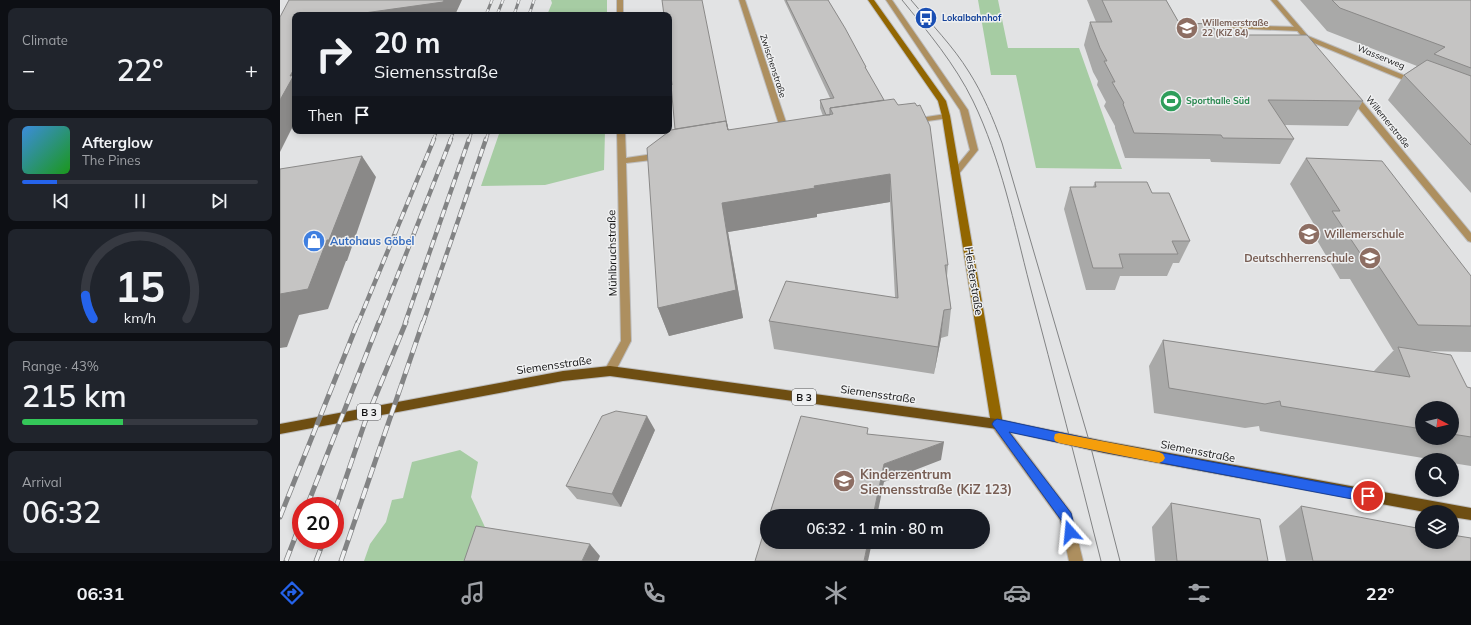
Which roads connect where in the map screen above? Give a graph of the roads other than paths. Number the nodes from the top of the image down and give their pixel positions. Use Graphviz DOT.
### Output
graph roads {
  1 [pos="620,0"];
  2 [pos="742,0"];
  3 [pos="871,0"];
  4 [pos="889,0"];
  5 [pos="1274,0"];
  6 [pos="620,12"];
  7 [pos="1229,27"];
  8 [pos="1298,29"];
  9 [pos="1305,37"];
  10 [pos="1320,55"];
  11 [pos="1425,86"];
  12 [pos="1348,90"];
  13 [pos="946,116"];
  14 [pos="908,121"];
  15 [pos="622,134"];
  16 [pos="787,138"];
  17 [pos="671,154"];
  18 [pos="622,162"];
  19 [pos="955,173"];
  20 [pos="1471,239"];
  21 [pos="610,371"];
  22 [pos="997,424"];
  23 [pos="280,429"];
  24 [pos="1471,514"];
  25 [pos="1076,561"];
  1 -- 6 [label="street"];
  2 -- 16 [label="street, Zwischenstraße"];
  3 -- 13 [label="street, Heisterstraße"];
  4 -- 19 [label="street"];
  5 -- 8 [label="street"];
  7 -- 8 [label="street"];
  8 -- 9 [label="street"];
  9 -- 10 [label="street"];
  9 -- 11 [label="street, Wasserweg"];
  12 -- 20 [label="street, Willemerstraße"];
  13 -- 14 [label="street"];
  13 -- 19 [label="street, Heisterstraße"];
  15 -- 18 [label="street, Mühlbruchstraße"];
  17 -- 18 [label="street"];
  18 -- 21 [label="street, Mühlbruchstraße"];
  19 -- 22 [label="street, Heisterstraße"];
  21 -- 22 [label="main road, Siemensstraße / B 3"];
  21 -- 23 [label="main road, Siemensstraße / B 3"];
  22 -- 24 [label="main road, Siemensstraße / B 3"];
  22 -- 25 [label="street, Heisterstraße"];
}
